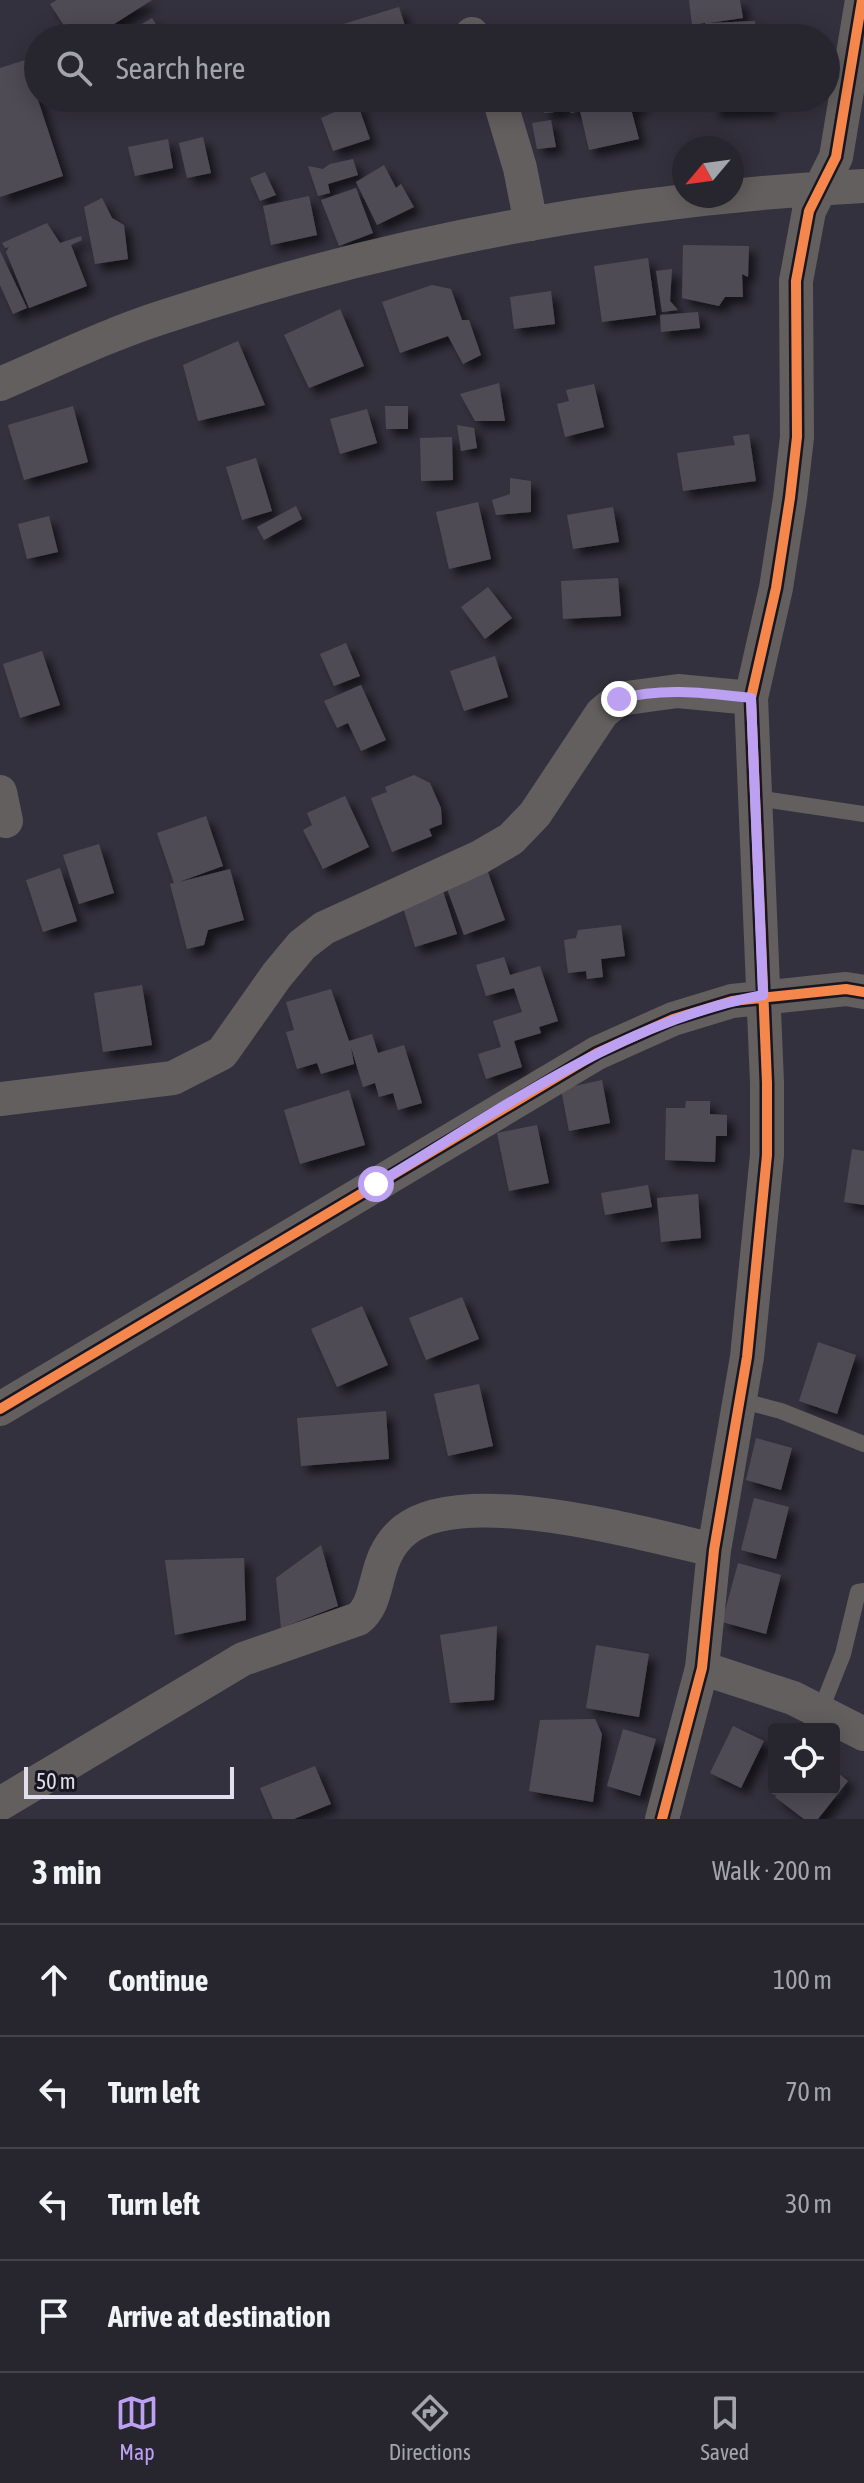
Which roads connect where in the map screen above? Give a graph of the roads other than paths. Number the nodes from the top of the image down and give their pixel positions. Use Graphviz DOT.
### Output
graph roads {
  1 [pos="862,0"];
  2 [pos="503,112"];
  3 [pos="864,186"];
  4 [pos="821,188"];
  5 [pos="531,224"];
  6 [pos="0,384"];
  7 [pos="751,698"];
  8 [pos="756,798"];
  9 [pos="864,814"];
  10 [pos="864,992"];
  11 [pos="763,995"];
  12 [pos="0,1099"];
  13 [pos="739,1400"];
  14 [pos="0,1409"];
  15 [pos="864,1444"];
  16 [pos="714,1550"];
  17 [pos="864,1591"];
  18 [pos="702,1668"];
  19 [pos="820,1712"];
  20 [pos="864,1734"];
  21 [pos="0,1804"];
  22 [pos="662,1819"];
  1 -- 4 [label="street"];
  2 -- 5 [label="street"];
  3 -- 4 [label="street"];
  4 -- 5 [label="street"];
  4 -- 7 [label="street"];
  5 -- 6 [label="street"];
  7 -- 8 [label="street"];
  7 -- 12 [label="street"];
  8 -- 9 [label="lane"];
  8 -- 11 [label="street"];
  10 -- 11 [label="street"];
  11 -- 13 [label="street"];
  11 -- 14 [label="street"];
  13 -- 15 [label="lane"];
  13 -- 16 [label="street"];
  16 -- 18 [label="street"];
  16 -- 21 [label="street"];
  17 -- 19 [label="lane"];
  18 -- 19 [label="street"];
  18 -- 22 [label="street"];
  19 -- 20 [label="street"];
}
